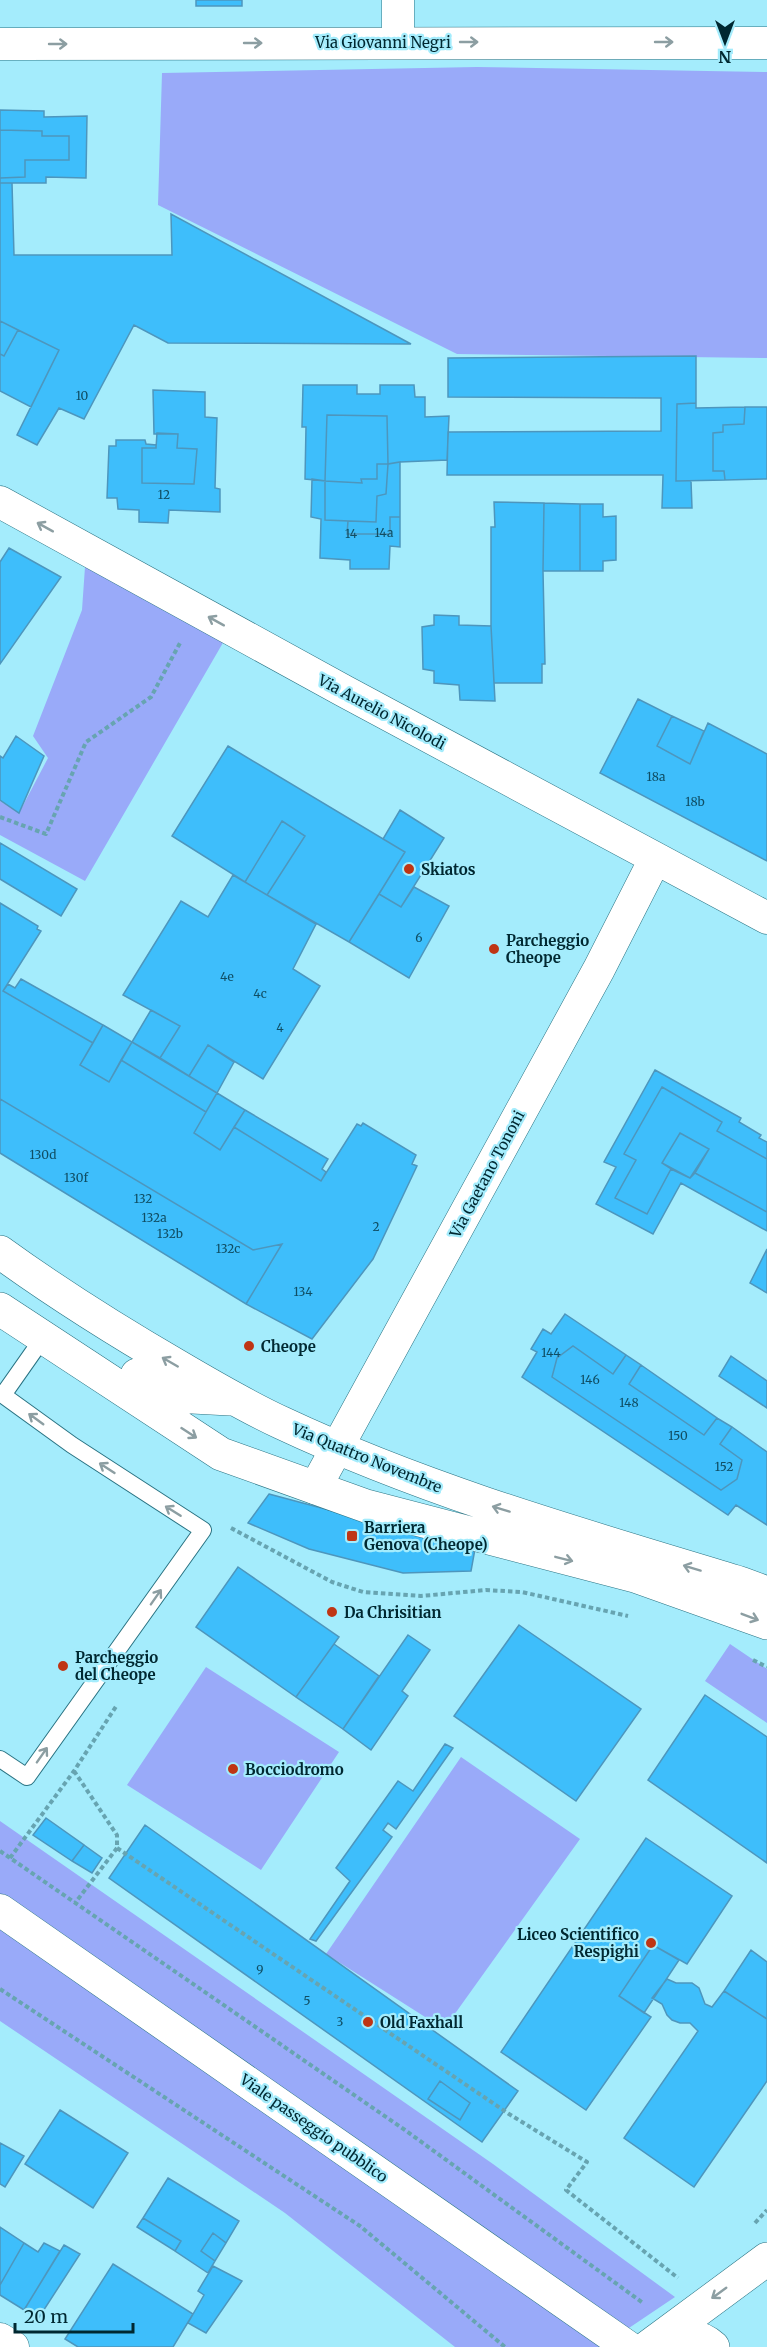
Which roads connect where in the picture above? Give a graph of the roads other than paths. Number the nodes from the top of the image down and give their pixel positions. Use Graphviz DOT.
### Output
graph roads {
  1 [pos="398,0"];
  2 [pos="398,42"];
  3 [pos="767,43"];
  4 [pos="0,44"];
  5 [pos="0,502"];
  6 [pos="656,859"];
  7 [pos="767,918"];
  8 [pos="0,1252"];
  9 [pos="0,1309"];
  10 [pos="43,1338"];
  11 [pos="2,1394"];
  12 [pos="234,1399"];
  13 [pos="339,1447"];
  14 [pos="315,1488"];
  15 [pos="767,1593"];
  16 [pos="767,1623"];
  17 [pos="0,1759"];
  18 [pos="0,1910"];
  19 [pos="767,2259"];
  20 [pos="655,2331"];
  21 [pos="0,2339"];
  22 [pos="13,2347"];
  23 [pos="628,2347"];
  24 [pos="713,2347"];
  1 -- 2 [label="street"];
  2 -- 3 [label="street, Via Giovanni Negri, one-way"];
  4 -- 2 [label="street, Via Giovanni Negri, one-way"];
  6 -- 5 [label="street, Via Aurelio Nicolodi, one-way"];
  6 -- 7 [label="street, Via Aurelio Nicolodi"];
  6 -- 13 [label="street, Via Gaetano Tononi"];
  12 -- 8 [label="main road, Via Quattro Novembre, one-way"];
  9 -- 10 [label="main road"];
  10 -- 11 [label="lane"];
  10 -- 12 [label="main road"];
  10 -- 14 [label="main road, one-way"];
  17 -- 11 [label="lane, one-way"];
  12 -- 13 [label="main road, Via Quattro Novembre"];
  13 -- 14 [label="street, Via Gaetano Tononi"];
  15 -- 13 [label="main road, Via Quattro Novembre, one-way"];
  14 -- 16 [label="main road, one-way"];
  18 -- 23 [label="street, Viale passeggio pubblico"];
  19 -- 20 [label="main road, one-way"];
  20 -- 24 [label="main road"];
  21 -- 22 [label="street"];
}
